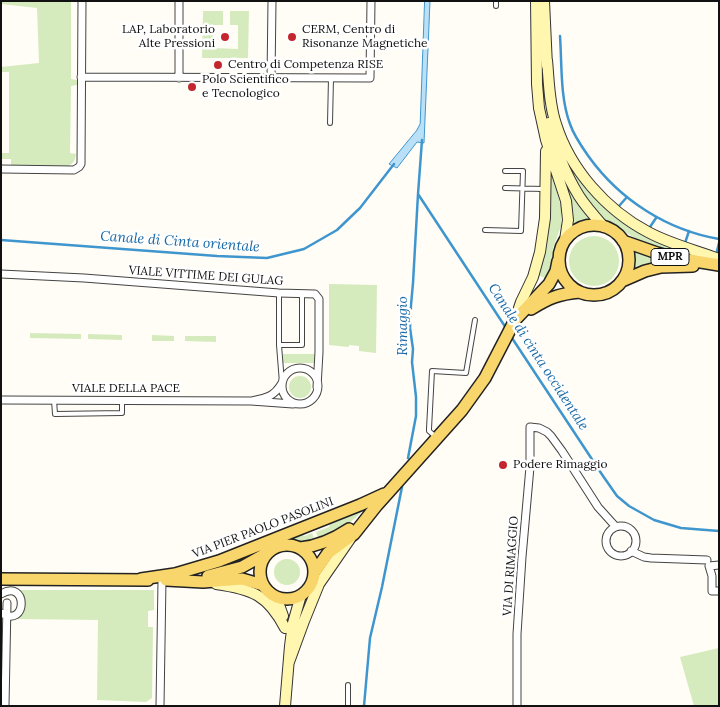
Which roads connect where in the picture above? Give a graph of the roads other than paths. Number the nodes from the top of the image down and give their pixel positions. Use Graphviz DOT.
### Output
graph roads {
  1 [pos="82,1"];
  2 [pos="179,1"];
  3 [pos="272,1"];
  4 [pos="371,1"];
  5 [pos="536,1"];
  6 [pos="544,1"];
  7 [pos="547,60"];
  8 [pos="81,77"];
  9 [pos="179,78"];
  10 [pos="271,78"];
  11 [pos="331,78"];
  12 [pos="330,123"];
  13 [pos="546,140"];
  14 [pos="1,169"];
  15 [pos="505,170"];
  16 [pos="505,188"];
  17 [pos="522,188"];
  18 [pos="546,189"];
  19 [pos="604,227"];
  20 [pos="485,230"];
  21 [pos="565,240"];
  22 [pos="623,241"];
  23 [pos="719,259"];
  24 [pos="558,261"];
  25 [pos="719,266"];
  26 [pos="2,274"];
  27 [pos="622,281"];
  28 [pos="580,292"];
  29 [pos="279,293"];
  30 [pos="302,293"];
  31 [pos="475,320"];
  32 [pos="514,322"];
  33 [pos="279,344"];
  34 [pos="282,383"];
  35 [pos="317,387"];
  36 [pos="1,400"];
  37 [pos="54,400"];
  38 [pos="122,401"];
  39 [pos="251,401"];
  40 [pos="299,404"];
  41 [pos="438,438"];
  42 [pos="394,486"];
  43 [pos="377,505"];
  44 [pos="616,527"];
  45 [pos="354,534"];
  46 [pos="300,548"];
  47 [pos="631,551"];
  48 [pos="269,552"];
  49 [pos="707,560"];
  50 [pos="719,565"];
  51 [pos="314,573"];
  52 [pos="1,579"];
  53 [pos="141,580"];
  54 [pos="158,580"];
  55 [pos="202,582"];
  56 [pos="263,585"];
  57 [pos="719,592"];
  58 [pos="1,594"];
  59 [pos="272,595"];
  60 [pos="301,595"];
  61 [pos="7,603"];
  62 [pos="4,615"];
  63 [pos="285,628"];
  64 [pos="290,646"];
  65 [pos="289,662"];
  66 [pos="348,685"];
  67 [pos="5,706"];
  68 [pos="160,706"];
  69 [pos="285,706"];
  70 [pos="348,706"];
  71 [pos="517,706"];
  1 -- 8 [label="street"];
  2 -- 9 [label="street"];
  3 -- 10 [label="street"];
  4 -- 11 [label="street"];
  5 -- 13 [label="main road"];
  6 -- 7 [label="main road"];
  7 -- 19 [label="main road"];
  7 -- 23 [label="main road, MPR"];
  8 -- 9 [label="street"];
  8 -- 14 [label="street"];
  9 -- 10 [label="street"];
  10 -- 11 [label="street"];
  11 -- 12 [label="lane"];
  13 -- 18 [label="main road"];
  13 -- 21 [label="main road"];
  15 -- 17 [label="lane"];
  16 -- 17 [label="lane"];
  17 -- 18 [label="lane"];
  17 -- 20 [label="lane"];
  18 -- 32 [label="main road"];
  19 -- 21 [label="main road"];
  19 -- 22 [label="main road"];
  21 -- 24 [label="main road"];
  22 -- 25 [label="main road, MPR"];
  22 -- 27 [label="main road"];
  24 -- 28 [label="main road"];
  24 -- 32 [label="main road"];
  25 -- 27 [label="main road, MPR"];
  26 -- 29 [label="street, VIALE VITTIME DEI GULAG"];
  27 -- 28 [label="main road"];
  28 -- 32 [label="main road"];
  29 -- 30 [label="street, VIALE VITTIME DEI GULAG"];
  29 -- 33 [label="lane"];
  30 -- 33 [label="lane"];
  30 -- 35 [label="street"];
  31 -- 41 [label="lane"];
  32 -- 41 [label="main road"];
  33 -- 34 [label="lane"];
  34 -- 35 [label="street"];
  34 -- 39 [label="street, VIALE DELLA PACE"];
  34 -- 40 [label="street"];
  35 -- 40 [label="street"];
  36 -- 37 [label="street, VIALE DELLA PACE"];
  37 -- 38 [label="street, VIALE DELLA PACE"];
  37 -- 38 [label="lane"];
  38 -- 39 [label="street, VIALE DELLA PACE"];
  39 -- 40 [label="street, VIALE DELLA PACE"];
  41 -- 42 [label="main road"];
  42 -- 43 [label="main road"];
  42 -- 53 [label="main road, VIA PIER PAOLO PASOLINI"];
  43 -- 45 [label="main road"];
  43 -- 46 [label="main road"];
  44 -- 47 [label="street"];
  44 -- 47 [label="street"];
  44 -- 71 [label="street, VIA DI RIMAGGIO"];
  45 -- 51 [label="main road"];
  45 -- 65 [label="main road"];
  46 -- 48 [label="main road"];
  46 -- 51 [label="main road"];
  47 -- 49 [label="street"];
  48 -- 54 [label="main road, VIA PIER PAOLO PASOLINI"];
  48 -- 56 [label="main road"];
  50 -- 57 [label="street"];
  51 -- 60 [label="main road"];
  52 -- 53 [label="main road, VIA PIER PAOLO PASOLINI"];
  53 -- 54 [label="main road, VIA PIER PAOLO PASOLINI"];
  54 -- 55 [label="main road, VIA PIER PAOLO PASOLINI"];
  54 -- 68 [label="street"];
  55 -- 56 [label="main road, VIA PIER PAOLO PASOLINI"];
  55 -- 63 [label="main road, VIA PIER PAOLO PASOLINI"];
  56 -- 59 [label="main road"];
  58 -- 62 [label="street"];
  59 -- 60 [label="main road"];
  59 -- 63 [label="main road"];
  60 -- 64 [label="main road"];
  61 -- 62 [label="street"];
  62 -- 67 [label="street"];
  63 -- 64 [label="main road"];
  64 -- 65 [label="main road"];
  65 -- 69 [label="main road"];
  66 -- 70 [label="lane"];
}
